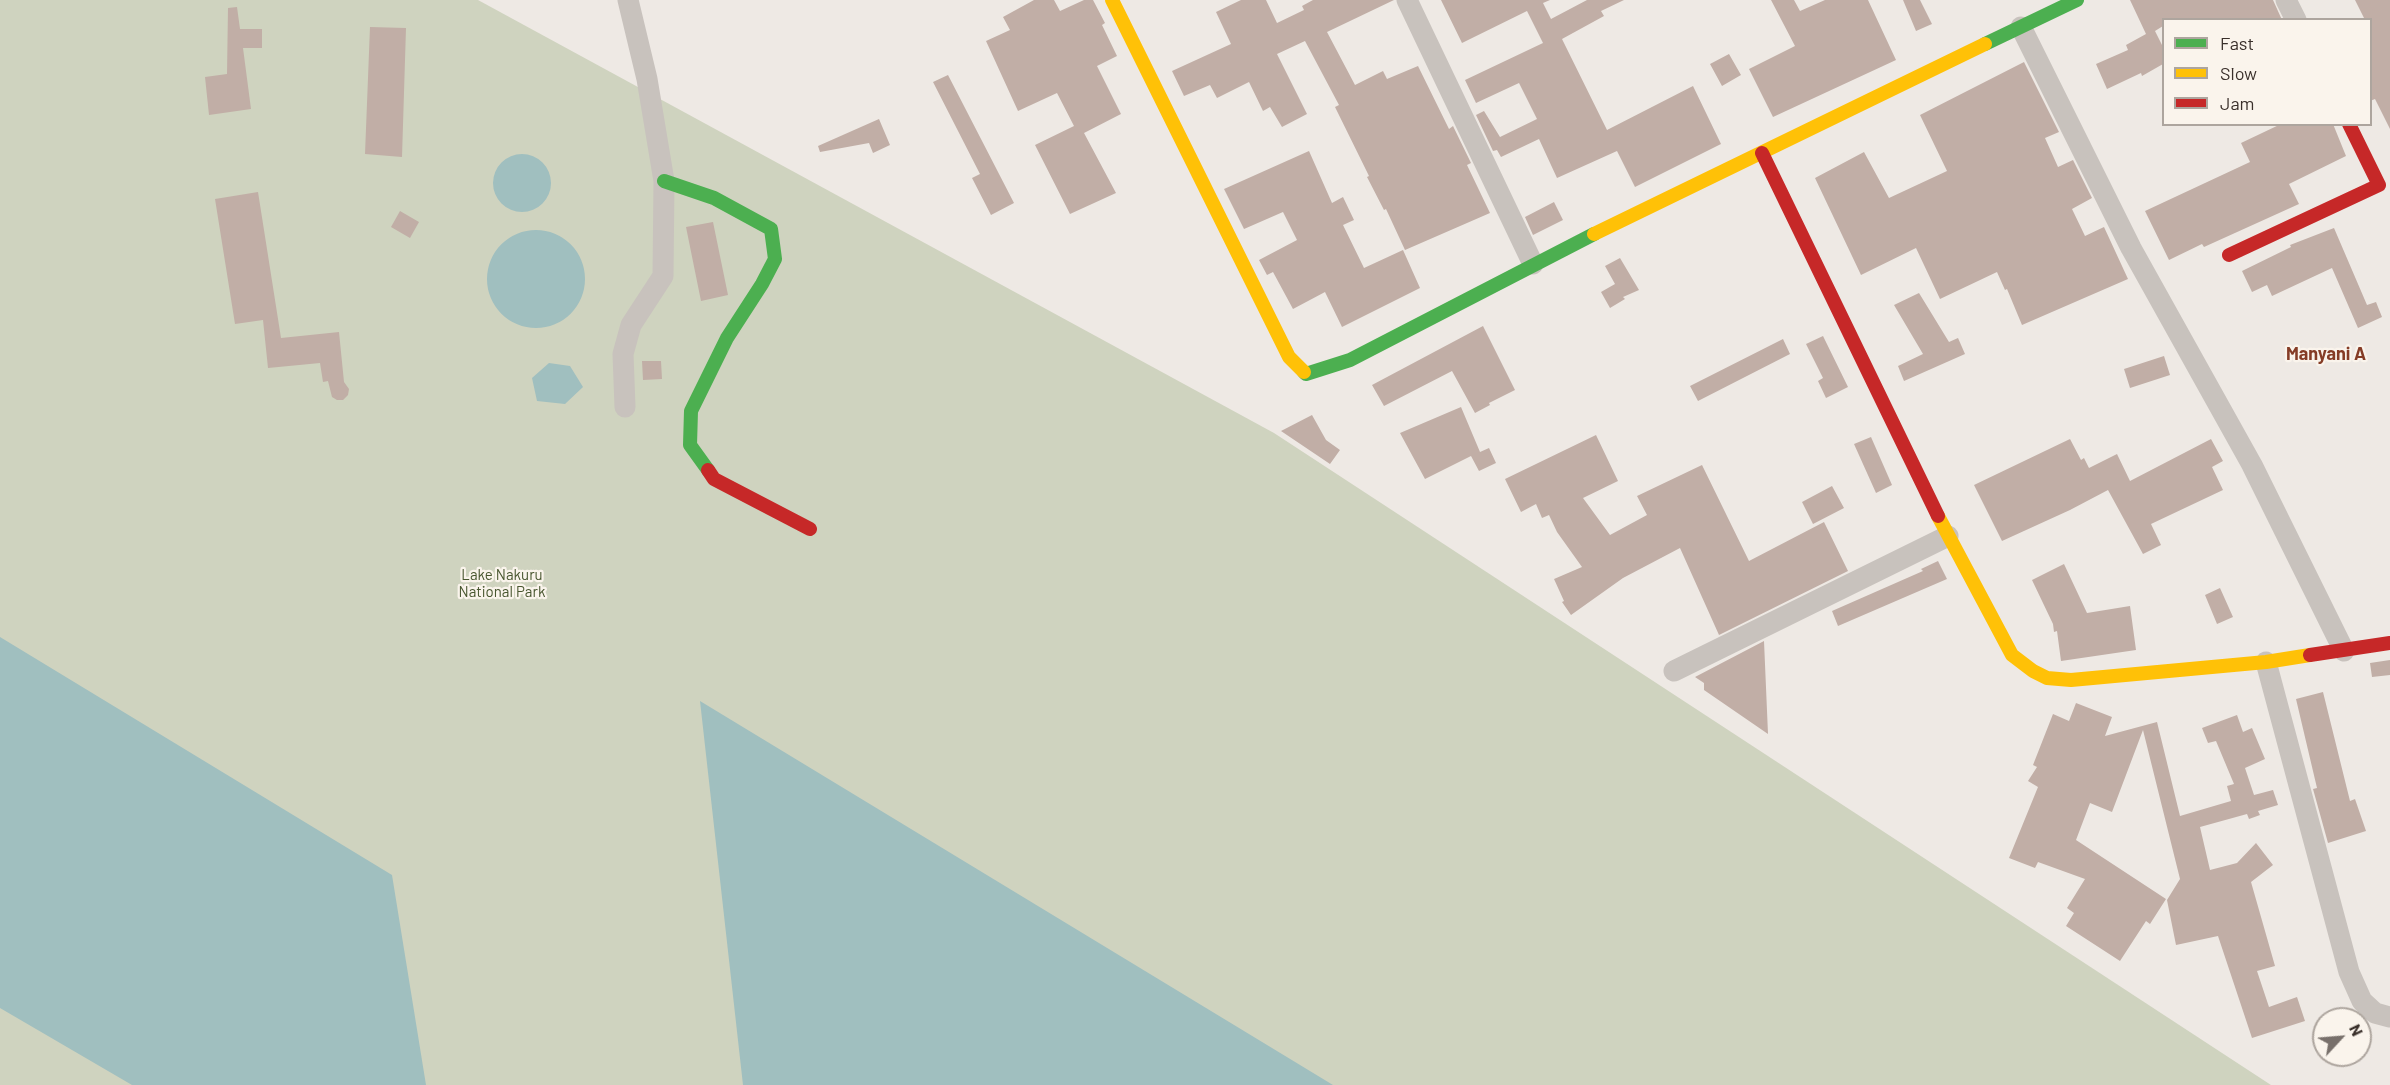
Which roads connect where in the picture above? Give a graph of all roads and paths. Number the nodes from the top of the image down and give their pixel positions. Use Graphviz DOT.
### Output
graph roads {
  1 [pos="628,0"];
  2 [pos="1112,0"];
  3 [pos="1407,0"];
  4 [pos="2077,0"];
  5 [pos="2286,0"];
  6 [pos="2295,18"];
  7 [pos="2021,27"];
  8 [pos="2350,126"];
  9 [pos="1762,153"];
  10 [pos="664,181"];
  11 [pos="2229,255"];
  12 [pos="1533,264"];
  13 [pos="625,407"];
  14 [pos="810,529"];
  15 [pos="1948,536"];
  16 [pos="2390,643"];
  17 [pos="2344,651"];
  18 [pos="2266,662"];
  19 [pos="1674,671"];
  20 [pos="2390,1017"];
  1 -- 10 [label="street"];
  2 -- 12 [label="street"];
  3 -- 12 [label="street"];
  4 -- 7 [label="street"];
  5 -- 6 [label="street"];
  7 -- 9 [label="street"];
  7 -- 17 [label="street"];
  8 -- 11 [label="street"];
  9 -- 12 [label="street"];
  9 -- 15 [label="street"];
  10 -- 13 [label="street"];
  10 -- 14 [label="street"];
  15 -- 18 [label="street"];
  15 -- 19 [label="street"];
  16 -- 17 [label="street"];
  17 -- 18 [label="street"];
  18 -- 20 [label="street"];
}
